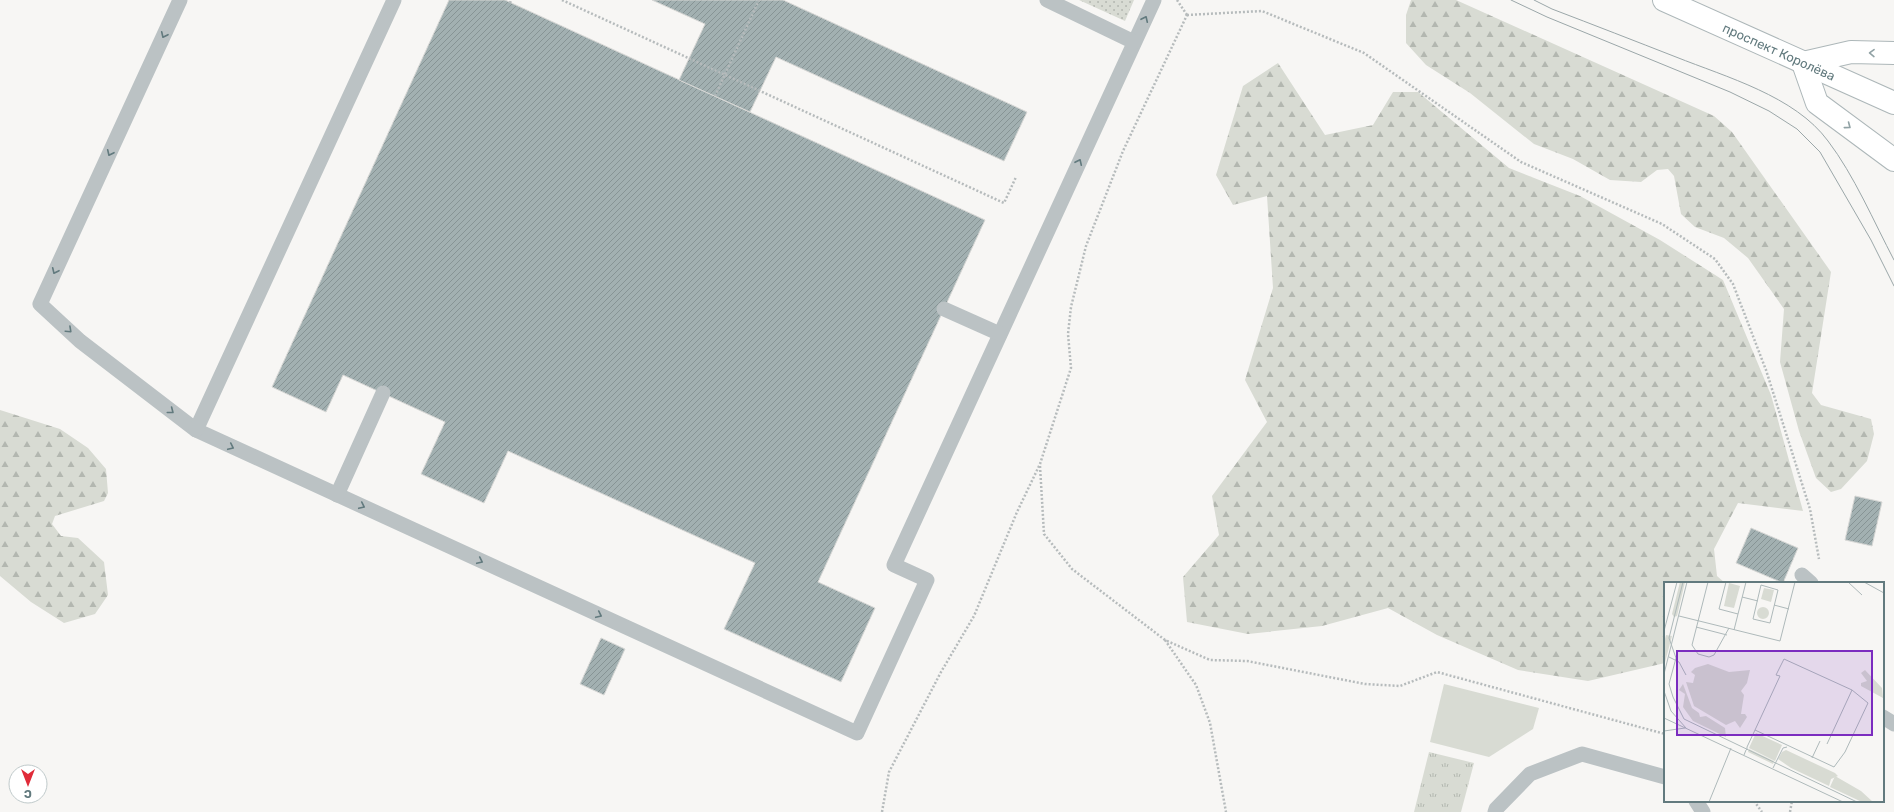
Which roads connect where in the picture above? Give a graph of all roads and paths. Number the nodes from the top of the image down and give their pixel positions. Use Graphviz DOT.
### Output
graph roads {
  1 [pos="180,0"];
  2 [pos="394,0"];
  3 [pos="562,0"];
  4 [pos="759,0"];
  5 [pos="1047,0"];
  6 [pos="1154,0"];
  7 [pos="1177,0"];
  8 [pos="1664,0"];
  9 [pos="1187,15"];
  10 [pos="1134,42"];
  11 [pos="1894,53"];
  12 [pos="1804,63"];
  13 [pos="725,75"];
  14 [pos="715,96"];
  15 [pos="1894,103"];
  16 [pos="1894,160"];
  17 [pos="1016,177"];
  18 [pos="944,309"];
  19 [pos="1000,334"];
  20 [pos="383,393"];
  21 [pos="196,430"];
  22 [pos="1040,464"];
  23 [pos="337,495"];
  24 [pos="1819,561"];
  25 [pos="1165,640"];
  26 [pos="1884,718"];
  27 [pos="1894,724"];
  28 [pos="1664,734"];
  29 [pos="1664,777"];
  30 [pos="1697,802"];
  31 [pos="1755,802"];
  32 [pos="1792,802"];
  33 [pos="882,812"];
  34 [pos="1226,812"];
  35 [pos="1495,812"];
  36 [pos="1703,812"];
  37 [pos="1762,812"];
  38 [pos="1790,812"];
  1 -- 21 [label="lane, one-way"];
  2 -- 21 [label="lane"];
  3 -- 13 [label="path"];
  4 -- 13 [label="path"];
  5 -- 10 [label="lane"];
  10 -- 6 [label="lane, one-way"];
  7 -- 9 [label="path"];
  8 -- 12 [label="main road, проспект Королёва"];
  9 -- 22 [label="path"];
  9 -- 24 [label="path"];
  19 -- 10 [label="lane, one-way"];
  11 -- 12 [label="main road, one-way"];
  12 -- 15 [label="main road, проспект Королёва"];
  12 -- 16 [label="main road, one-way"];
  13 -- 14 [label="path"];
  13 -- 17 [label="path"];
  18 -- 19 [label="lane"];
  23 -- 19 [label="lane, one-way"];
  20 -- 23 [label="lane"];
  21 -- 23 [label="lane, one-way"];
  22 -- 25 [label="path"];
  22 -- 33 [label="path"];
  25 -- 28 [label="path"];
  25 -- 34 [label="path"];
  26 -- 27 [label="lane"];
  29 -- 35 [label="lane"];
  30 -- 36 [label="lane"];
  31 -- 37 [label="path"];
  32 -- 38 [label="path"];
}
